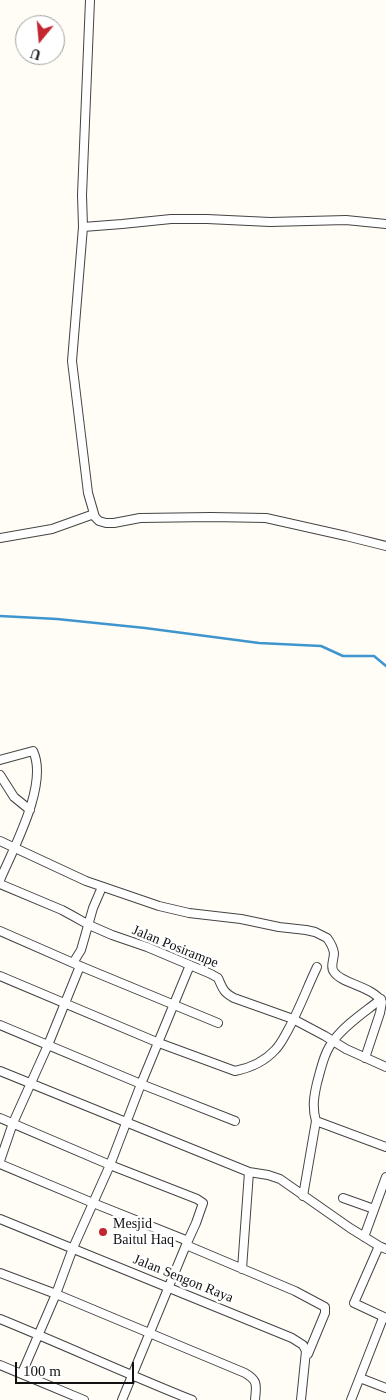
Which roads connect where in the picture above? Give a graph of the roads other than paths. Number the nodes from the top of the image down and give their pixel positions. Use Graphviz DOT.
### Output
graph roads {
  1 [pos="90,0"];
  2 [pos="386,224"];
  3 [pos="83,226"];
  4 [pos="94,514"];
  5 [pos="0,538"];
  6 [pos="386,546"];
  7 [pos="0,760"];
  8 [pos="0,776"];
  9 [pos="30,810"];
  10 [pos="0,841"];
  11 [pos="14,847"];
  12 [pos="0,880"];
  13 [pos="0,884"];
  14 [pos="102,887"];
  15 [pos="89,925"];
  16 [pos="0,931"];
  17 [pos="76,964"];
  18 [pos="190,965"];
  19 [pos="317,967"];
  20 [pos="0,976"];
  21 [pos="381,999"];
  22 [pos="64,1004"];
  23 [pos="174,1005"];
  24 [pos="294,1019"];
  25 [pos="218,1023"];
  26 [pos="0,1025"];
  27 [pos="333,1040"];
  28 [pos="159,1043"];
  29 [pos="48,1045"];
  30 [pos="365,1058"];
  31 [pos="386,1067"];
  32 [pos="0,1071"];
  33 [pos="30,1084"];
  34 [pos="141,1084"];
  35 [pos="0,1118"];
  36 [pos="235,1121"];
  37 [pos="316,1121"];
  38 [pos="13,1123"];
  39 [pos="126,1123"];
  40 [pos="386,1147"];
  41 [pos="0,1162"];
  42 [pos="110,1165"];
  43 [pos="249,1172"];
  44 [pos="386,1176"];
  45 [pos="303,1196"];
  46 [pos="342,1198"];
  47 [pos="92,1203"];
  48 [pos="374,1209"];
  49 [pos="0,1218"];
  50 [pos="364,1237"];
  51 [pos="187,1243"];
  52 [pos="382,1247"];
  53 [pos="73,1248"];
  54 [pos="242,1269"];
  55 [pos="0,1272"];
  56 [pos="169,1287"];
  57 [pos="56,1294"];
  58 [pos="384,1318"];
  59 [pos="0,1319"];
  60 [pos="38,1334"];
  61 [pos="149,1334"];
  62 [pos="307,1356"];
  63 [pos="0,1365"];
  64 [pos="22,1373"];
  65 [pos="132,1376"];
  66 [pos="360,1378"];
  67 [pos="386,1388"];
  68 [pos="84,1400"];
  69 [pos="122,1400"];
  70 [pos="192,1400"];
  71 [pos="255,1400"];
  72 [pos="301,1400"];
  73 [pos="351,1400"];
  1 -- 3 [label="street"];
  2 -- 3 [label="street"];
  3 -- 4 [label="street"];
  4 -- 5 [label="street"];
  4 -- 6 [label="street"];
  7 -- 9 [label="street"];
  8 -- 9 [label="street"];
  9 -- 11 [label="street"];
  10 -- 11 [label="street"];
  11 -- 12 [label="street"];
  11 -- 14 [label="street"];
  13 -- 15 [label="street, Jalan Posirampe"];
  14 -- 15 [label="street"];
  14 -- 21 [label="street"];
  15 -- 17 [label="street"];
  15 -- 18 [label="street, Jalan Posirampe"];
  16 -- 17 [label="street"];
  17 -- 22 [label="street"];
  17 -- 23 [label="street"];
  18 -- 23 [label="street"];
  18 -- 24 [label="street, Jalan Posirampe"];
  19 -- 24 [label="street"];
  20 -- 22 [label="street"];
  21 -- 27 [label="street"];
  21 -- 30 [label="street"];
  22 -- 28 [label="street"];
  22 -- 29 [label="street"];
  23 -- 25 [label="street"];
  23 -- 28 [label="street"];
  24 -- 27 [label="street, Jalan Posirampe"];
  24 -- 28 [label="street"];
  26 -- 29 [label="street"];
  27 -- 30 [label="street, Jalan Posirampe"];
  27 -- 37 [label="street"];
  28 -- 34 [label="street"];
  29 -- 33 [label="street"];
  29 -- 34 [label="street"];
  30 -- 31 [label="street, Jalan Posirampe"];
  32 -- 33 [label="street"];
  33 -- 38 [label="street"];
  33 -- 39 [label="street"];
  34 -- 36 [label="street"];
  34 -- 39 [label="street"];
  35 -- 38 [label="street"];
  37 -- 40 [label="street"];
  37 -- 45 [label="street"];
  38 -- 41 [label="street"];
  38 -- 42 [label="street"];
  39 -- 42 [label="street"];
  39 -- 43 [label="street"];
  41 -- 47 [label="street"];
  42 -- 47 [label="street"];
  42 -- 51 [label="street"];
  43 -- 45 [label="street"];
  43 -- 54 [label="street"];
  44 -- 48 [label="street"];
  45 -- 50 [label="street"];
  46 -- 48 [label="street"];
  47 -- 51 [label="street"];
  47 -- 53 [label="street"];
  48 -- 50 [label="street"];
  49 -- 53 [label="street, Jalan Sengon Raya"];
  50 -- 52 [label="street"];
  51 -- 54 [label="street"];
  51 -- 56 [label="street"];
  52 -- 58 [label="street"];
  53 -- 56 [label="street, Jalan Sengon Raya"];
  53 -- 57 [label="street"];
  54 -- 62 [label="street"];
  55 -- 57 [label="street"];
  56 -- 61 [label="street"];
  56 -- 62 [label="street, Jalan Sengon Raya"];
  57 -- 60 [label="street"];
  57 -- 61 [label="street"];
  58 -- 66 [label="street"];
  59 -- 60 [label="street"];
  60 -- 64 [label="street"];
  60 -- 65 [label="street"];
  61 -- 65 [label="street"];
  61 -- 71 [label="street"];
  62 -- 72 [label="street"];
  63 -- 64 [label="street"];
  64 -- 68 [label="street"];
  65 -- 69 [label="street"];
  65 -- 70 [label="street"];
  66 -- 67 [label="street"];
  66 -- 73 [label="street"];
}
